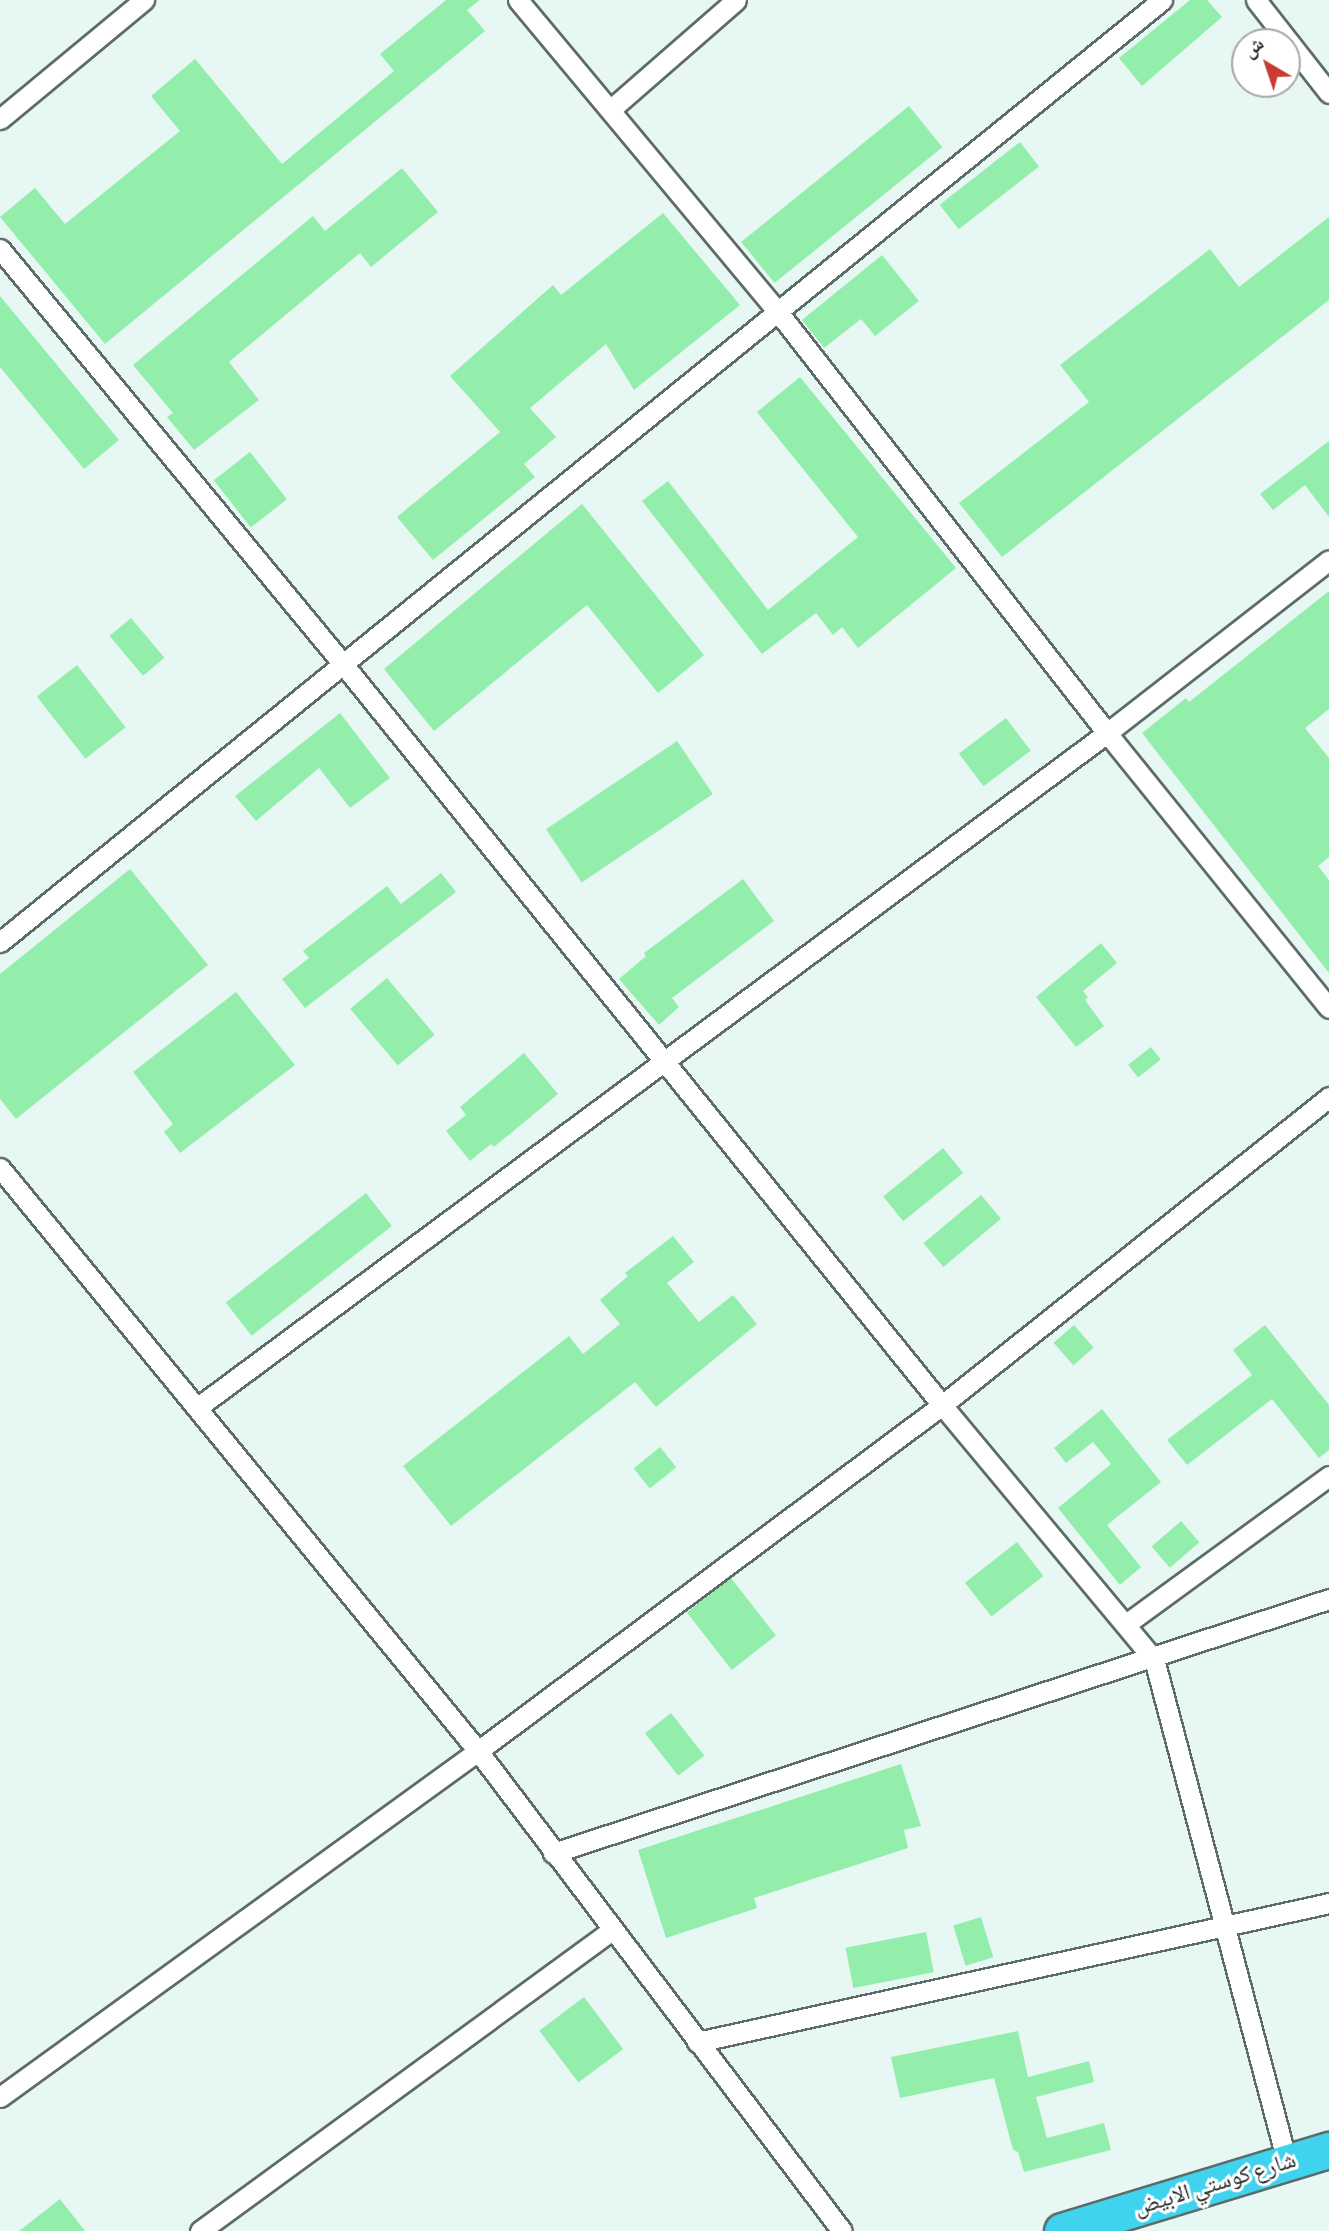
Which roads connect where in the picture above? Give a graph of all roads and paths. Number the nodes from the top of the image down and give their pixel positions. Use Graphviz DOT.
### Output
graph roads {
  1 [pos="144,0"];
  2 [pos="518,0"];
  3 [pos="736,0"];
  4 [pos="1162,0"];
  5 [pos="1256,0"];
  6 [pos="1329,93"];
  7 [pos="610,110"];
  8 [pos="0,119"];
  9 [pos="0,249"];
  10 [pos="778,312"];
  11 [pos="1329,560"];
  12 [pos="343,664"];
  13 [pos="1107,733"];
  14 [pos="0,942"];
  15 [pos="1329,1008"];
  16 [pos="664,1063"];
  17 [pos="1329,1097"];
  18 [pos="0,1168"];
  19 [pos="942,1405"];
  20 [pos="198,1406"];
  21 [pos="1329,1476"];
  22 [pos="1329,1600"];
  23 [pos="1126,1624"];
  24 [pos="1154,1659"];
  25 [pos="478,1751"];
  26 [pos="554,1853"];
  27 [pos="1329,1903"];
  28 [pos="1222,1924"];
  29 [pos="612,1930"];
  30 [pos="696,2042"];
  31 [pos="0,2097"];
  32 [pos="1329,2150"];
  33 [pos="1287,2162"];
  34 [pos="200,2231"];
  35 [pos="842,2231"];
  36 [pos="1062,2231"];
  1 -- 8 [label="street"];
  2 -- 7 [label="street"];
  3 -- 7 [label="street"];
  4 -- 10 [label="street"];
  5 -- 6 [label="street"];
  7 -- 10 [label="street"];
  9 -- 12 [label="street"];
  10 -- 12 [label="street"];
  10 -- 13 [label="street"];
  11 -- 13 [label="street"];
  12 -- 14 [label="street"];
  12 -- 16 [label="street"];
  13 -- 15 [label="street"];
  13 -- 16 [label="street"];
  16 -- 19 [label="street"];
  16 -- 20 [label="street"];
  17 -- 19 [label="street"];
  18 -- 20 [label="street"];
  19 -- 23 [label="street"];
  19 -- 25 [label="street"];
  20 -- 25 [label="street"];
  21 -- 23 [label="street"];
  22 -- 24 [label="street"];
  23 -- 24 [label="street"];
  24 -- 26 [label="street"];
  24 -- 28 [label="street"];
  25 -- 26 [label="street"];
  25 -- 31 [label="street"];
  26 -- 29 [label="street"];
  27 -- 28 [label="street"];
  28 -- 30 [label="street"];
  28 -- 33 [label="street"];
  29 -- 30 [label="street"];
  29 -- 34 [label="street"];
  30 -- 35 [label="street"];
  32 -- 33 [label="highway, شارع كوستي الابيض"];
  33 -- 36 [label="highway, شارع كوستي الابيض"];
}
